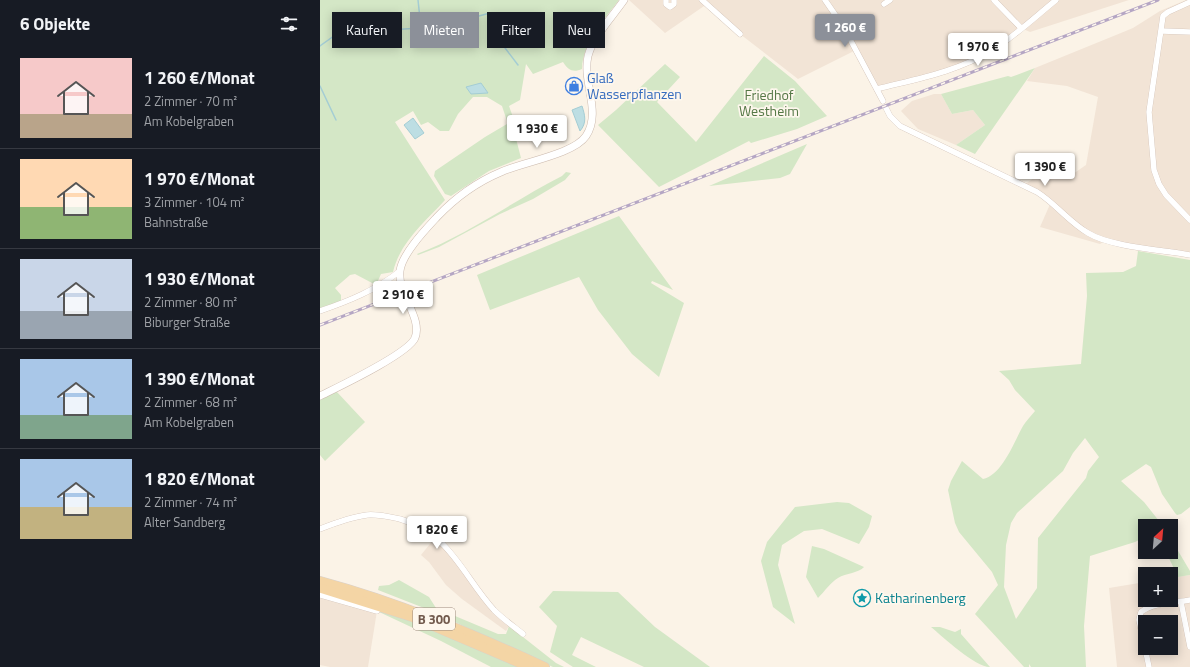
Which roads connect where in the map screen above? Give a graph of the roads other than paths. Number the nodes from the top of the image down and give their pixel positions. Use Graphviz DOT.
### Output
graph roads {
  1 [pos="624,0"];
  2 [pos="666,0"];
  3 [pos="675,0"];
  4 [pos="702,0"];
  5 [pos="825,0"];
  6 [pos="890,0"];
  7 [pos="994,0"];
  8 [pos="1056,0"];
  9 [pos="1190,2"];
  10 [pos="884,4"];
  11 [pos="1021,28"];
  12 [pos="1162,31"];
  13 [pos="1190,32"];
  14 [pos="740,34"];
  15 [pos="877,89"];
  16 [pos="883,101"];
  17 [pos="886,108"];
  18 [pos="1190,220"];
  19 [pos="1190,255"];
  20 [pos="400,271"];
  21 [pos="320,311"];
  22 [pos="320,396"];
  23 [pos="320,529"];
  24 [pos="320,581"];
  25 [pos="320,588"];
  26 [pos="320,595"];
  27 [pos="1190,600"];
  28 [pos="1181,602"];
  29 [pos="377,611"];
  30 [pos="1140,615"];
  31 [pos="523,634"];
  32 [pos="1190,647"];
  33 [pos="1146,655"];
  34 [pos="528,667"];
  35 [pos="544,667"];
  36 [pos="1149,667"];
  1 -- 20 [label="street"];
  2 -- 3 [label="street"];
  4 -- 14 [label="street"];
  5 -- 15 [label="street"];
  6 -- 10 [label="street"];
  7 -- 11 [label="street"];
  8 -- 11 [label="street"];
  9 -- 12 [label="street"];
  11 -- 15 [label="street"];
  12 -- 13 [label="street"];
  12 -- 18 [label="street"];
  15 -- 16 [label="street"];
  17 -- 19 [label="street"];
  20 -- 21 [label="street"];
  20 -- 22 [label="street"];
  23 -- 31 [label="street"];
  24 -- 35 [label="main road, B 300"];
  25 -- 34 [label="main road, B 300"];
  26 -- 29 [label="street"];
  27 -- 28 [label="street"];
  28 -- 30 [label="street"];
  28 -- 32 [label="street"];
  33 -- 36 [label="street"];
}
